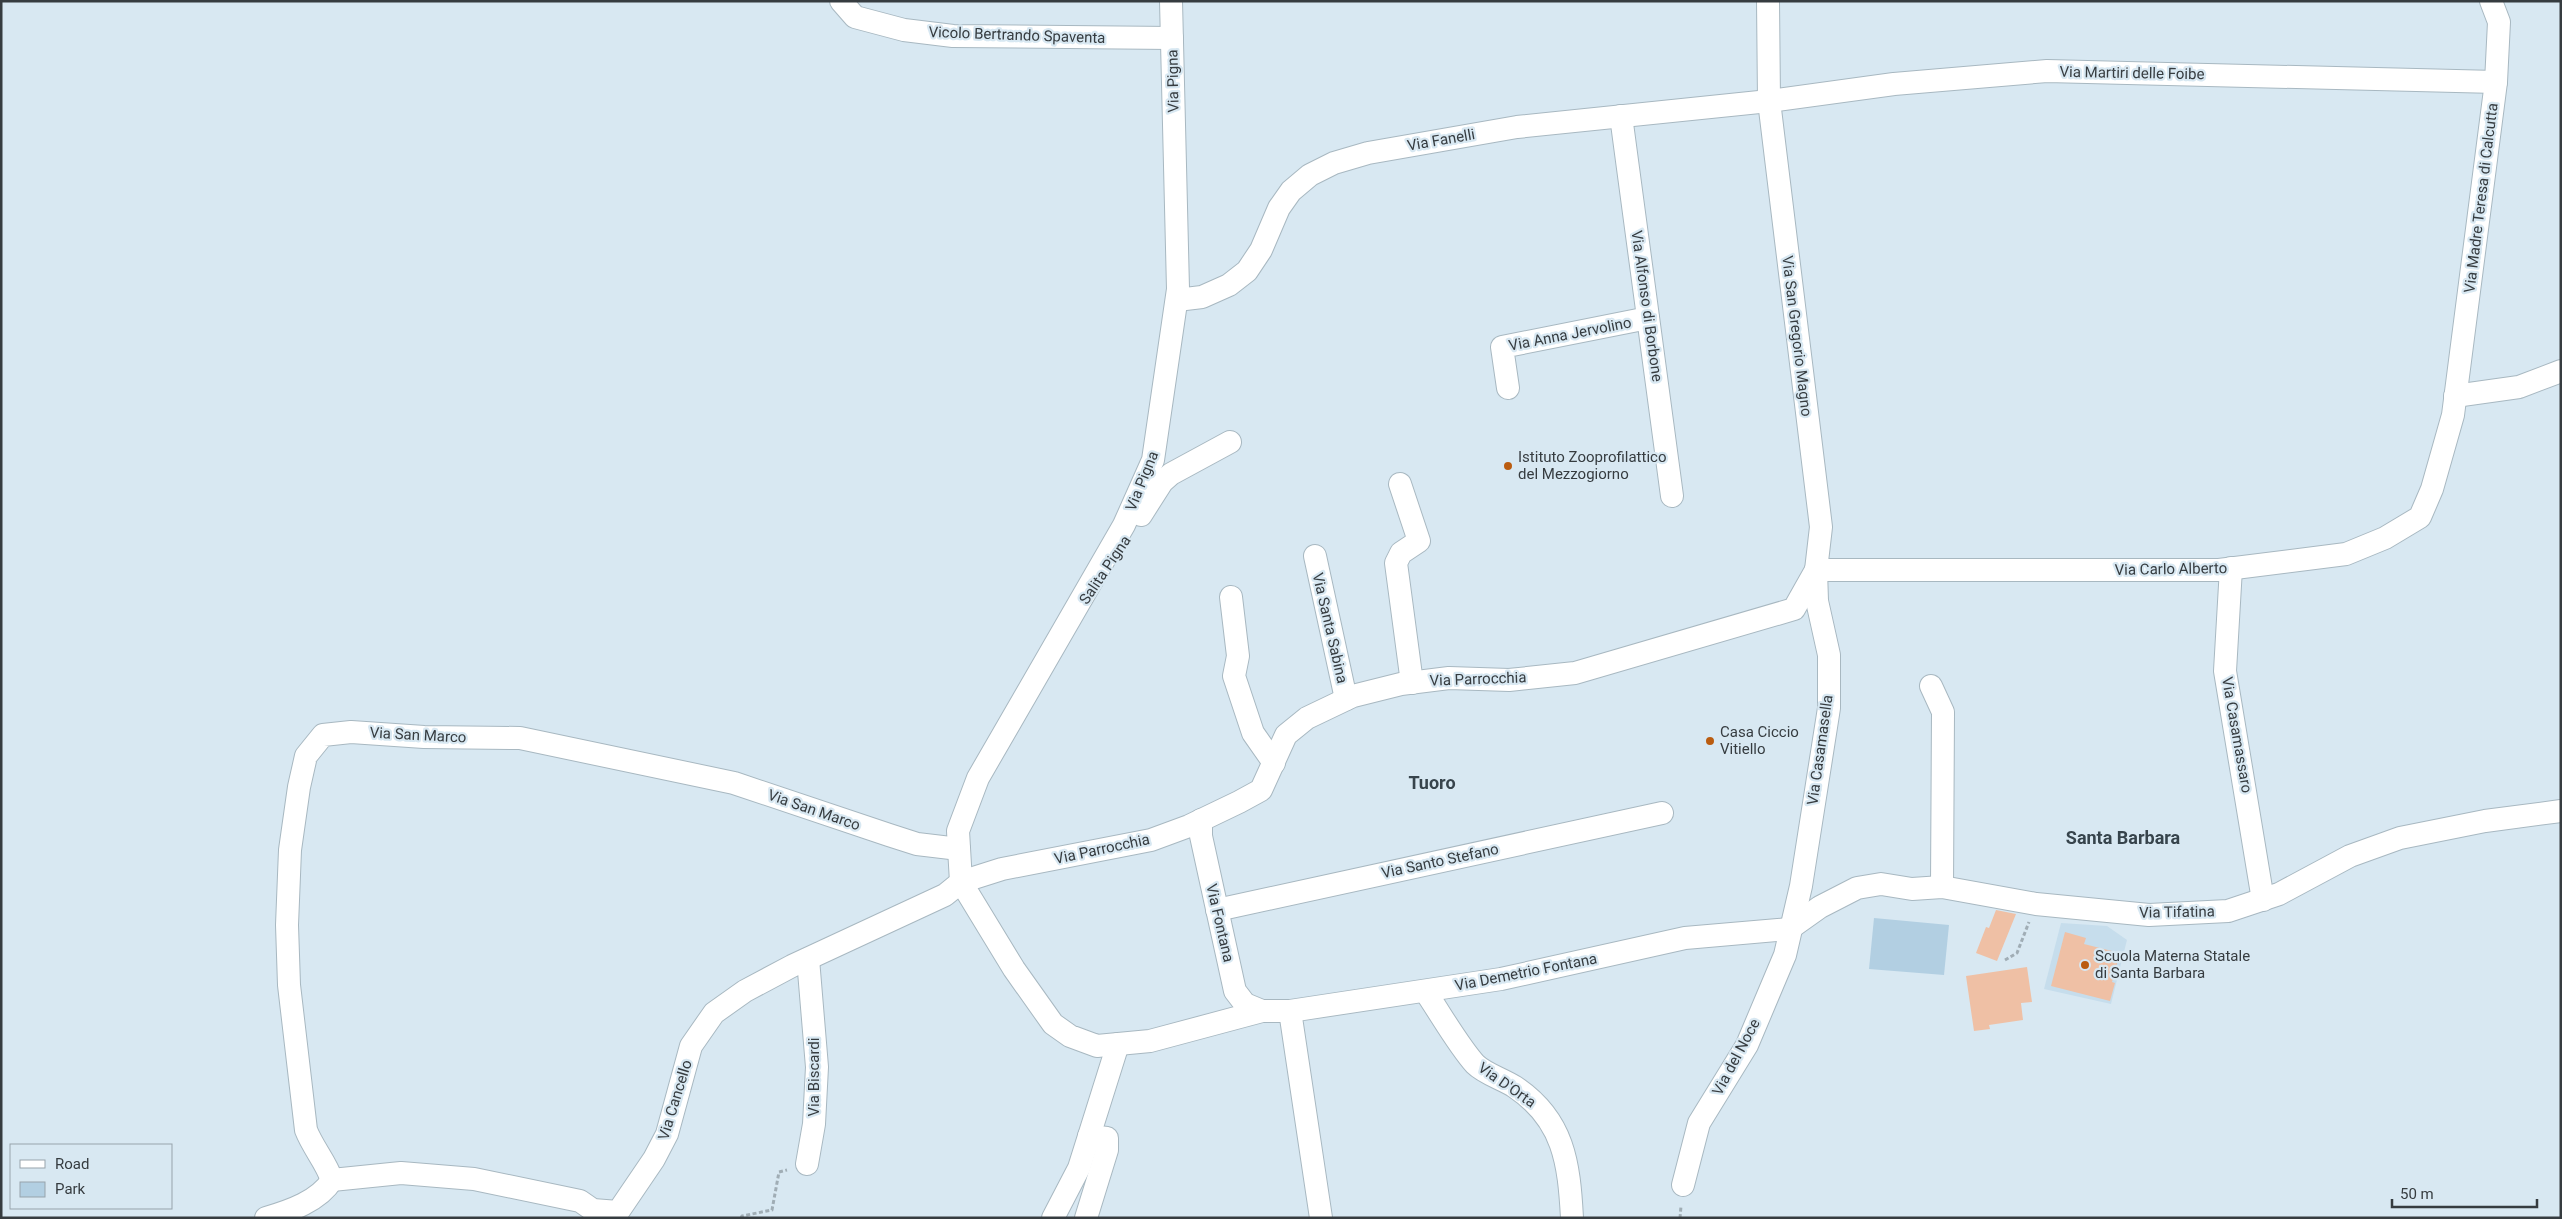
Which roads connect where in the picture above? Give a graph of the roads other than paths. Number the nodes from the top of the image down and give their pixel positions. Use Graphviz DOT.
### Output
graph roads {
  1 [pos="841,1"];
  2 [pos="1171,1"];
  3 [pos="1768,1"];
  4 [pos="2491,1"];
  5 [pos="1172,38"];
  6 [pos="2496,82"];
  7 [pos="1769,100"];
  8 [pos="1621,116"];
  9 [pos="1177,300"];
  10 [pos="1648,318"];
  11 [pos="2561,371"];
  12 [pos="1508,388"];
  13 [pos="2455,396"];
  14 [pos="1230,442"];
  15 [pos="1400,484"];
  16 [pos="1672,496"];
  17 [pos="1315,556"];
  18 [pos="2231,568"];
  19 [pos="1816,570"];
  20 [pos="1231,597"];
  21 [pos="1067,622"];
  22 [pos="1412,683"];
  23 [pos="1931,686"];
  24 [pos="1346,699"];
  25 [pos="1274,763"];
  26 [pos="2561,811"];
  27 [pos="1662,813"];
  28 [pos="1201,820"];
  29 [pos="959,849"];
  30 [pos="961,882"];
  31 [pos="1942,888"];
  32 [pos="2263,900"];
  33 [pos="1217,910"];
  34 [pos="1789,929"];
  35 [pos="808,959"];
  36 [pos="1425,991"];
  37 [pos="1290,1010"];
  38 [pos="1262,1011"];
  39 [pos="1118,1044"];
  40 [pos="1089,1136"];
  41 [pos="807,1164"];
  42 [pos="332,1180"];
  43 [pos="1683,1185"];
  44 [pos="266,1218"];
  45 [pos="1053,1218"];
  46 [pos="1086,1218"];
  47 [pos="1320,1218"];
  48 [pos="1572,1218"];
  1 -- 5 [label="street, Vicolo Bertrando Spaventa"];
  2 -- 5 [label="street, Via Pigna"];
  3 -- 7 [label="street, Via San Gregorio Magno"];
  4 -- 6 [label="street, Via Madre Teresa di Calcutta"];
  5 -- 9 [label="street, Via Pigna"];
  6 -- 7 [label="street, Via Martiri delle Foibe"];
  6 -- 13 [label="street, Via Madre Teresa di Calcutta"];
  7 -- 8 [label="street, Via Fanelli"];
  7 -- 19 [label="street, Via San Gregorio Magno"];
  8 -- 9 [label="street, Via Fanelli"];
  8 -- 10 [label="street, Via Alfonso di Borbone"];
  9 -- 21 [label="street, Via Pigna"];
  10 -- 12 [label="street, Via Anna Jervolino"];
  10 -- 16 [label="street, Via Alfonso di Borbone"];
  11 -- 13 [label="street"];
  13 -- 18 [label="street, Via Carlo Alberto"];
  14 -- 21 [label="street, Salita Pigna"];
  15 -- 22 [label="street"];
  17 -- 24 [label="street, Via Santa Sabina"];
  18 -- 19 [label="street, Via Carlo Alberto"];
  18 -- 32 [label="street, Via Casamassaro"];
  19 -- 22 [label="street, Via Parrocchia"];
  19 -- 34 [label="street, Via Casamasella"];
  20 -- 25 [label="street"];
  21 -- 29 [label="street, Via Pigna"];
  22 -- 24 [label="street, Via Parrocchia"];
  23 -- 31 [label="street"];
  24 -- 25 [label="street, Via Parrocchia"];
  25 -- 28 [label="street, Via Parrocchia"];
  26 -- 32 [label="street, Via Tifatina"];
  27 -- 33 [label="street, Via Santo Stefano"];
  28 -- 30 [label="street, Via Parrocchia"];
  28 -- 33 [label="street, Via Fontana"];
  29 -- 30 [label="street, Via Pigna"];
  29 -- 42 [label="street, Via San Marco"];
  30 -- 35 [label="street, Via Cancello"];
  30 -- 39 [label="street, Via Demetrio Fontana"];
  31 -- 32 [label="street, Via Tifatina"];
  31 -- 34 [label="street, Via Tifatina"];
  33 -- 38 [label="street, Via Fontana"];
  34 -- 36 [label="street, Via Demetrio Fontana"];
  34 -- 43 [label="street, Via del Noce"];
  35 -- 41 [label="street, Via Biscardi"];
  35 -- 42 [label="street, Via Cancello"];
  36 -- 37 [label="street, Via Demetrio Fontana"];
  36 -- 48 [label="street, Via D'Orta"];
  37 -- 38 [label="street, Via Demetrio Fontana"];
  37 -- 47 [label="street"];
  38 -- 39 [label="street, Via Demetrio Fontana"];
  39 -- 40 [label="street"];
  40 -- 45 [label="street"];
  40 -- 46 [label="street"];
  42 -- 44 [label="street"];
}
